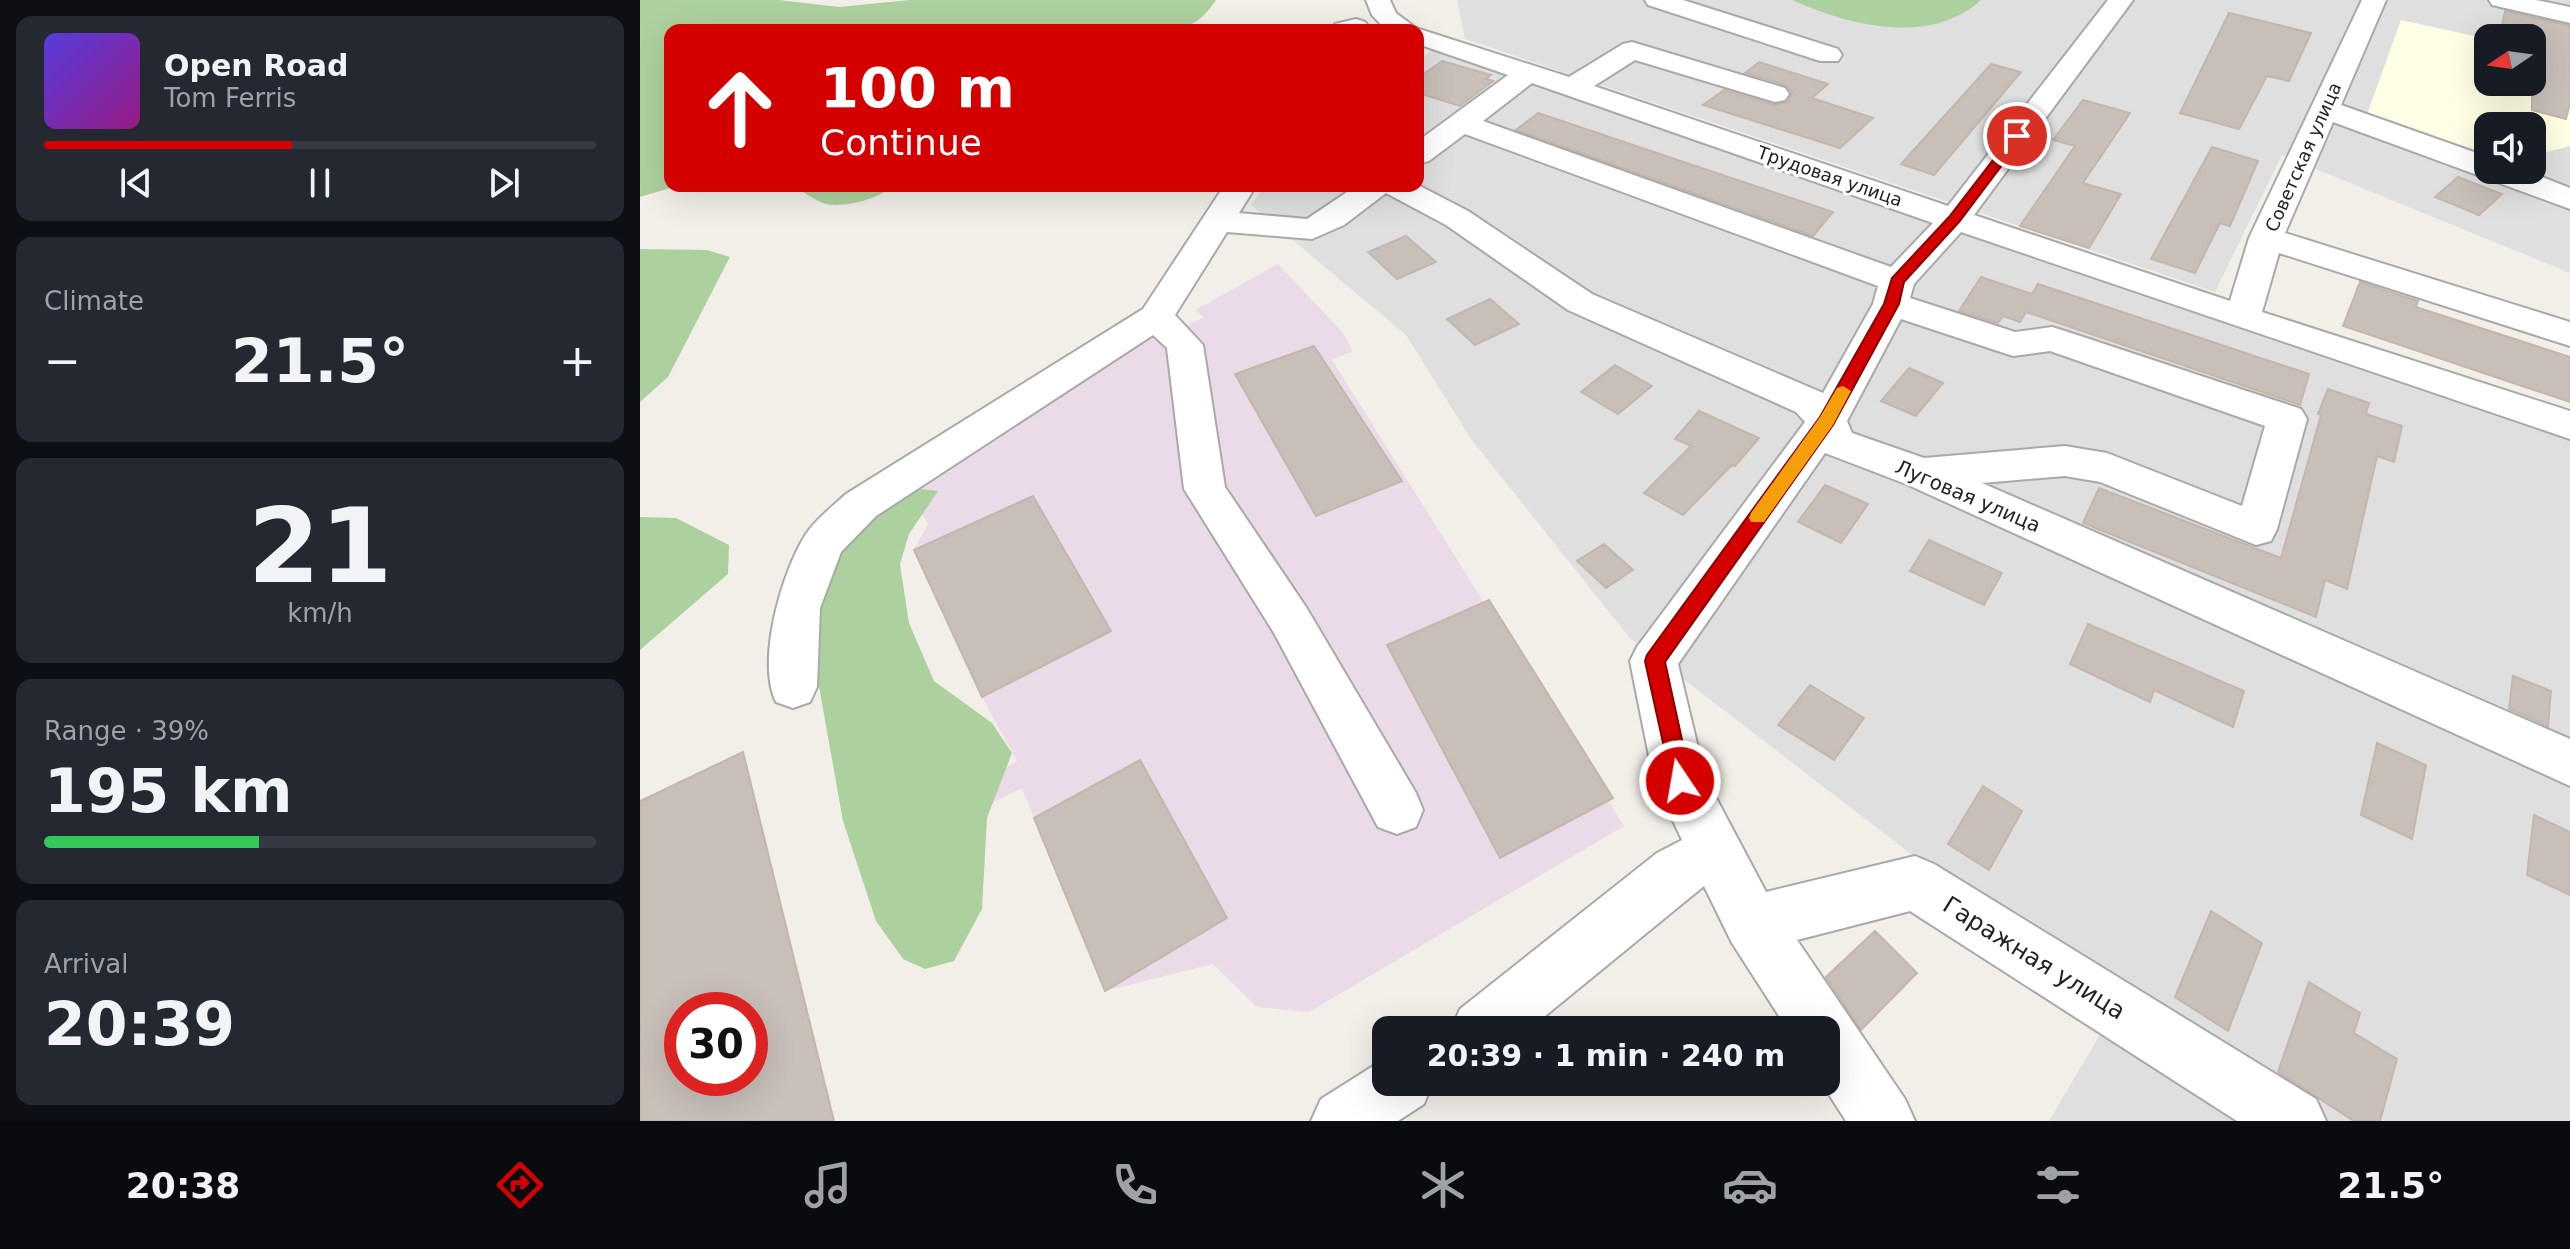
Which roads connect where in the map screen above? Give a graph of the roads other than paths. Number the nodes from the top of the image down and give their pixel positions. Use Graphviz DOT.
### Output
graph roads {
  1 [pos="1377,0"];
  2 [pos="1657,0"];
  3 [pos="2121,0"];
  4 [pos="2501,0"];
  5 [pos="2570,15"];
  6 [pos="2374,18"];
  7 [pos="1355,24"];
  8 [pos="1392,24"];
  9 [pos="1424,37"];
  10 [pos="1829,55"];
  11 [pos="1530,72"];
  12 [pos="1574,86"];
  13 [pos="1775,94"];
  14 [pos="2325,109"];
  15 [pos="1462,123"];
  16 [pos="1424,151"];
  17 [pos="2474,162"];
  18 [pos="2532,184"];
  19 [pos="1236,192"];
  20 [pos="1368,192"];
  21 [pos="1407,192"];
  22 [pos="2570,199"];
  23 [pos="1627,205"];
  24 [pos="1954,220"];
  25 [pos="1216,221"];
  26 [pos="2266,238"];
  27 [pos="1834,258"];
  28 [pos="1894,293"];
  29 [pos="1156,317"];
  30 [pos="2243,318"];
  31 [pos="2570,334"];
  32 [pos="1827,421"];
  33 [pos="2570,425"];
  34 [pos="1921,473"];
  35 [pos="793,687"];
  36 [pos="2570,763"];
  37 [pos="1397,810"];
  38 [pos="1716,851"];
  39 [pos="1752,923"];
  40 [pos="1498,1016"];
  41 [pos="1813,1016"];
  42 [pos="1840,1056"];
  43 [pos="1381,1096"];
  44 [pos="1343,1121"];
  45 [pos="1883,1121"];
  46 [pos="2294,1121"];
  1 -- 7 [label="street"];
  1 -- 8 [label="street"];
  2 -- 10 [label="street"];
  3 -- 24 [label="street"];
  4 -- 5 [label="street"];
  6 -- 14 [label="street, Советская улица"];
  9 -- 11 [label="street, Трудовая улица"];
  11 -- 12 [label="street, Трудовая улица"];
  11 -- 15 [label="street"];
  12 -- 13 [label="street"];
  12 -- 24 [label="street, Трудовая улица"];
  14 -- 17 [label="street"];
  14 -- 26 [label="street, Советская улица"];
  15 -- 16 [label="street"];
  15 -- 27 [label="street"];
  18 -- 22 [label="street"];
  19 -- 25 [label="street"];
  20 -- 25 [label="street"];
  21 -- 32 [label="street, Луговая улица"];
  23 -- 27 [label="street"];
  24 -- 28 [label="street"];
  24 -- 30 [label="street, Трудовая улица"];
  25 -- 29 [label="street"];
  26 -- 30 [label="street, Советская улица"];
  26 -- 31 [label="street"];
  27 -- 28 [label="street"];
  28 -- 32 [label="street"];
  28 -- 34 [label="street"];
  29 -- 35 [label="street"];
  29 -- 37 [label="street"];
  30 -- 33 [label="street, Трудовая улица"];
  32 -- 34 [label="street, Луговая улица"];
  32 -- 38 [label="street"];
  34 -- 36 [label="street, Луговая улица"];
  38 -- 39 [label="street"];
  38 -- 40 [label="street"];
  39 -- 41 [label="street"];
  39 -- 46 [label="street, Гаражная улица"];
  42 -- 45 [label="street"];
  43 -- 44 [label="street"];
}
